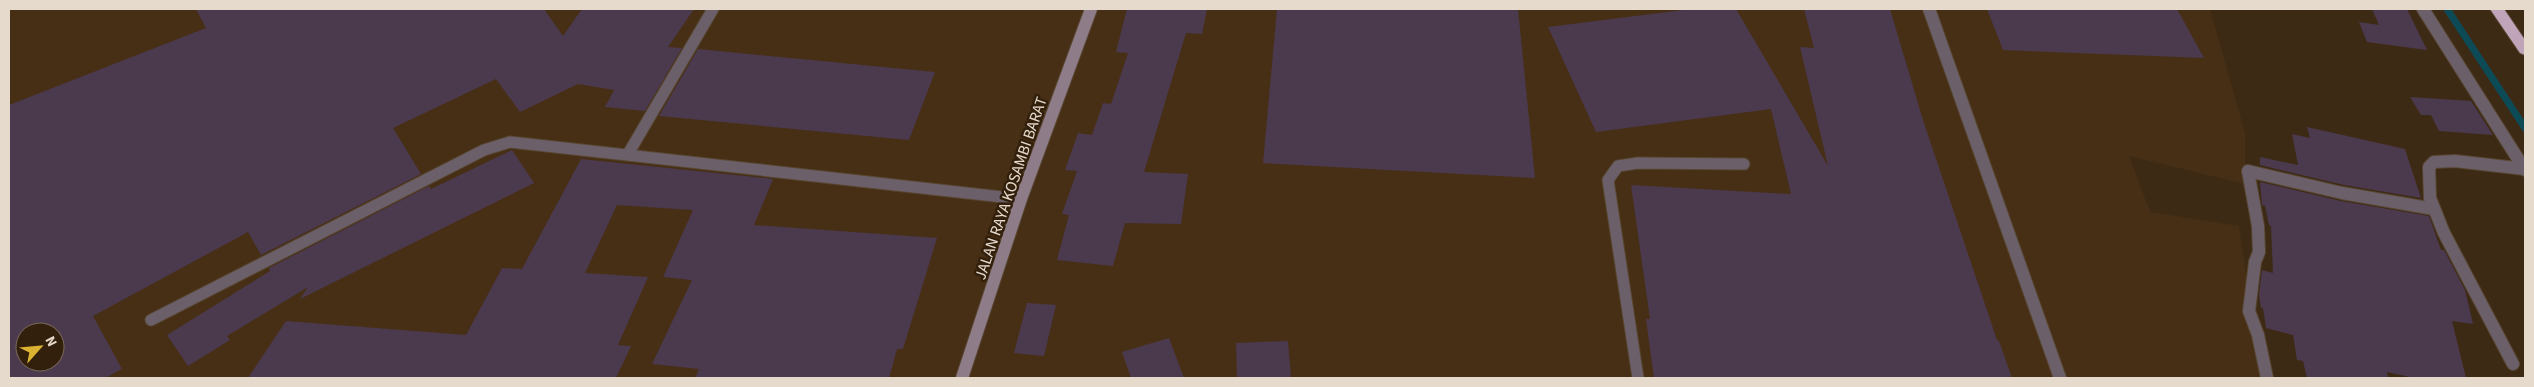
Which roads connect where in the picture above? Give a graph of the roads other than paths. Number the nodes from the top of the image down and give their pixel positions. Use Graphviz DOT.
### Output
graph roads {
  1 [pos="713,9"];
  2 [pos="1091,9"];
  3 [pos="1929,9"];
  4 [pos="2423,9"];
  5 [pos="2497,9"];
  6 [pos="2525,50"];
  7 [pos="628,154"];
  8 [pos="1744,164"];
  9 [pos="2525,169"];
  10 [pos="1021,199"];
  11 [pos="2434,208"];
  12 [pos="151,320"];
  13 [pos="2513,364"];
  14 [pos="962,378"];
  15 [pos="1638,378"];
  16 [pos="2060,378"];
  17 [pos="2266,378"];
  1 -- 7 [label="lane"];
  2 -- 10 [label="main road, JALAN RAYA KOSAMBI BARAT"];
  3 -- 16 [label="street"];
  4 -- 9 [label="street"];
  5 -- 6 [label="highway"];
  7 -- 10 [label="lane"];
  7 -- 12 [label="lane"];
  8 -- 15 [label="lane"];
  9 -- 11 [label="street"];
  10 -- 14 [label="main road, JALAN RAYA KOSAMBI BARAT"];
  11 -- 13 [label="street"];
  11 -- 17 [label="street"];
}
